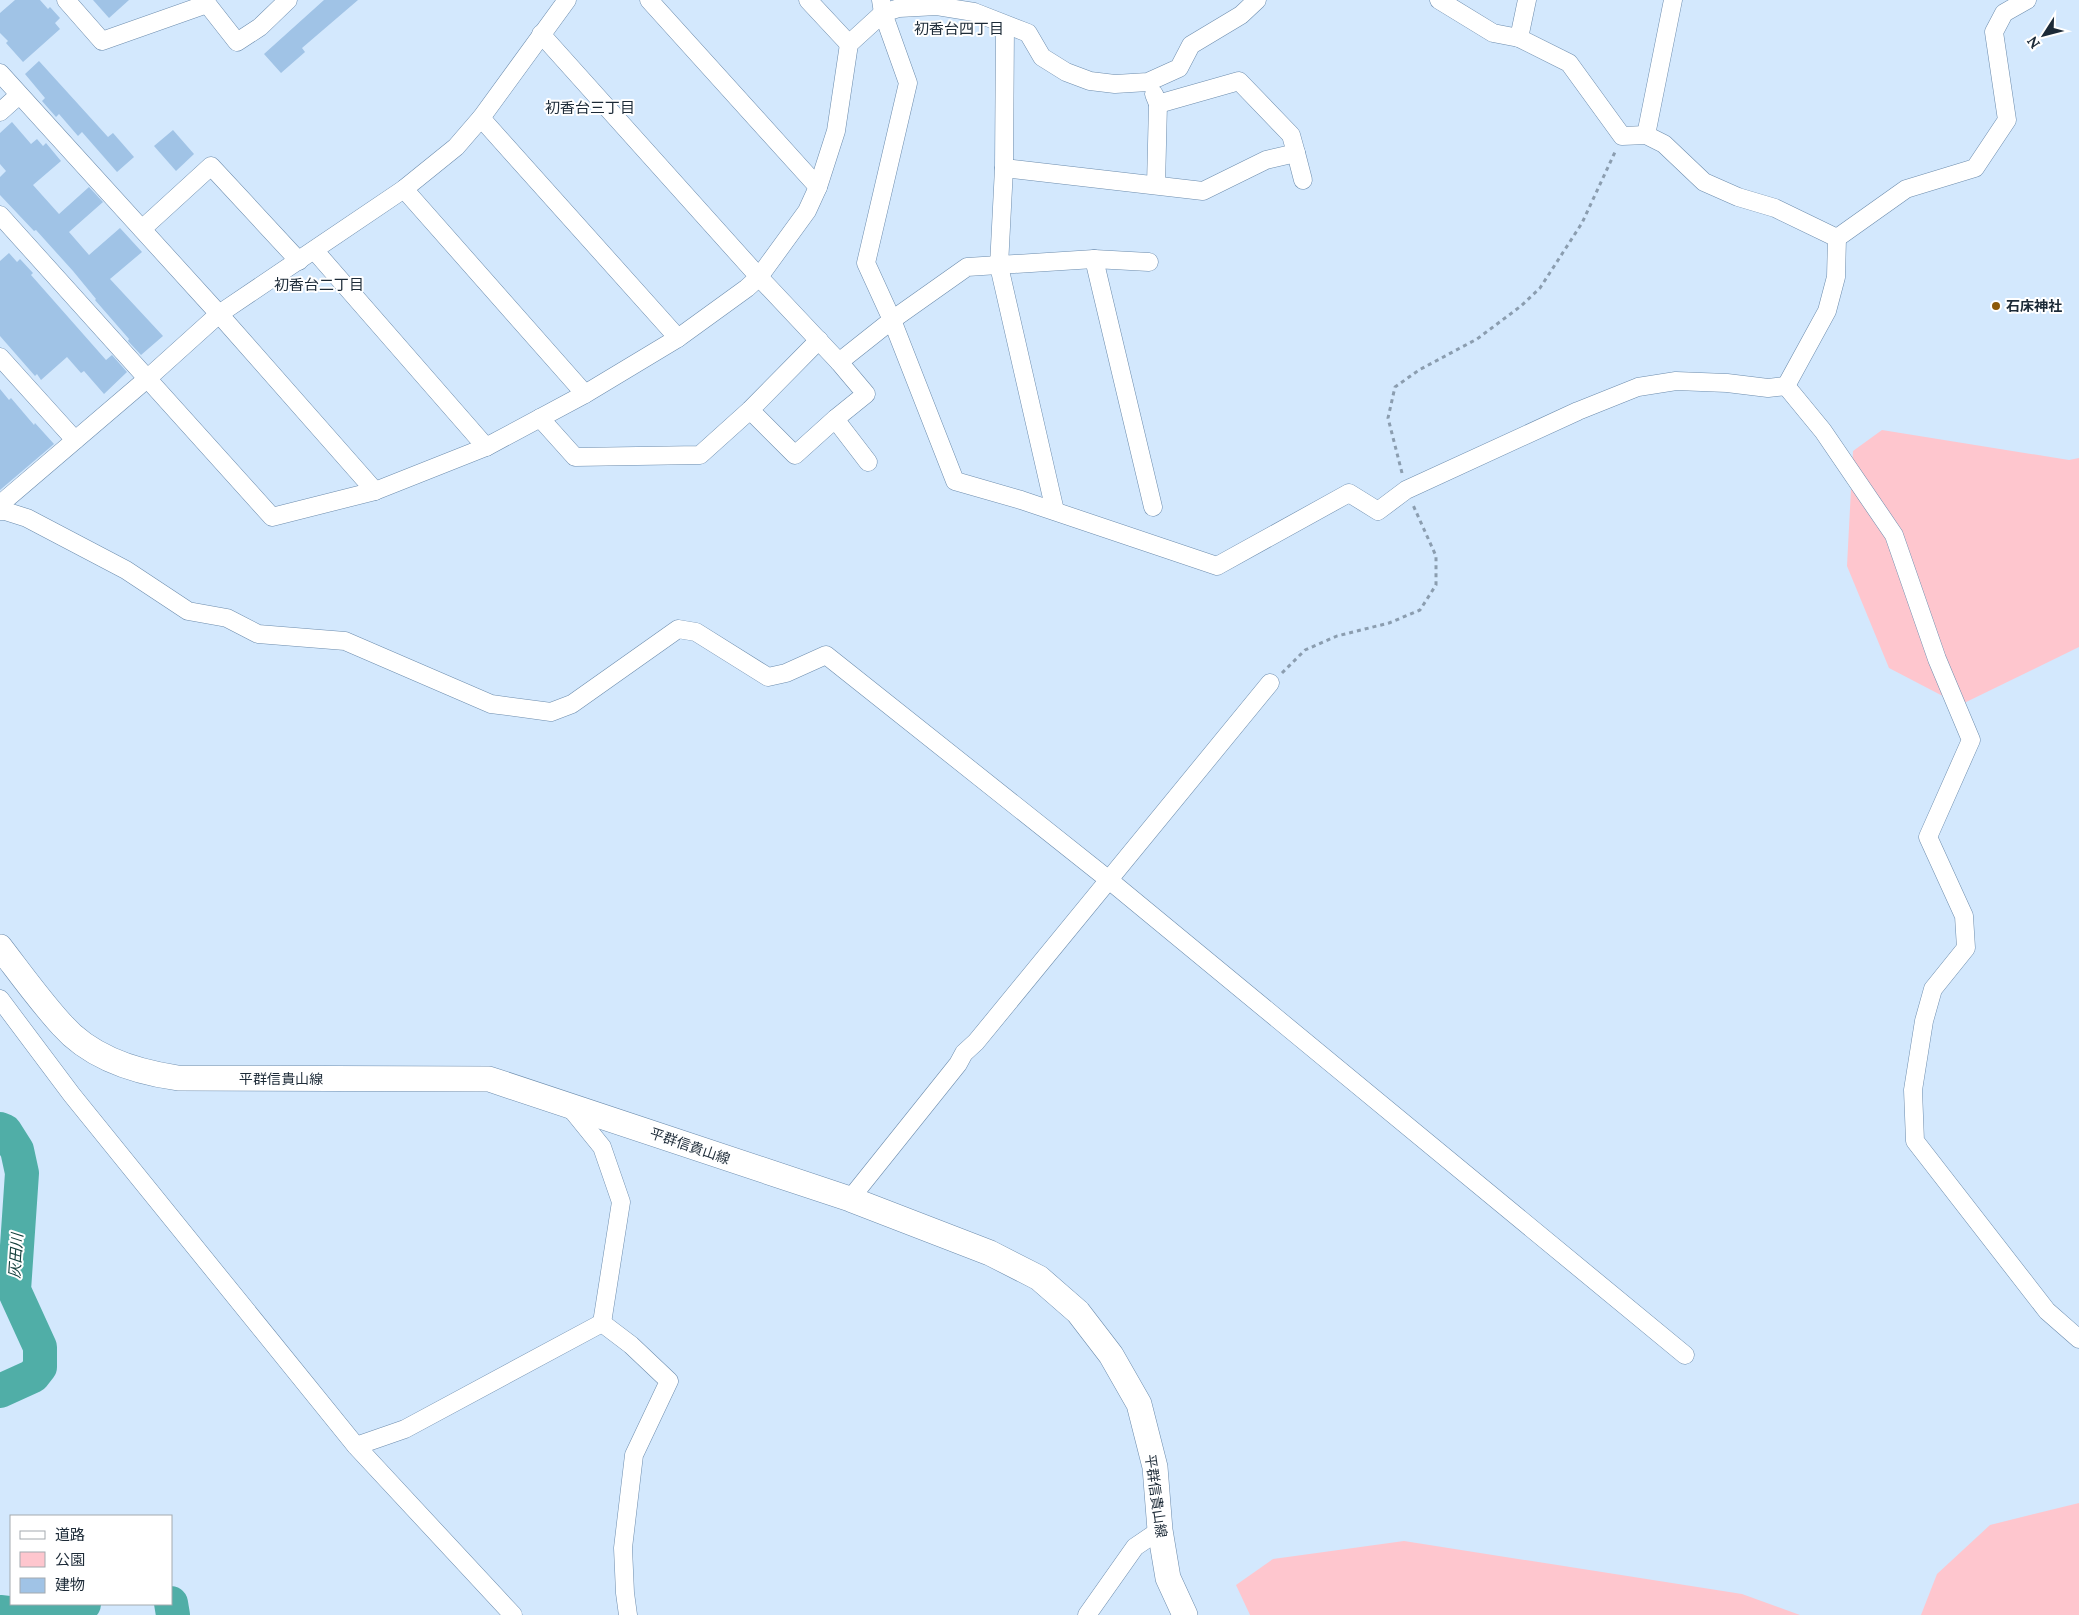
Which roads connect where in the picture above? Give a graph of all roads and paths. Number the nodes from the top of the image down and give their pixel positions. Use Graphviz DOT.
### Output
graph roads {
  1 [pos="66,0"];
  2 [pos="288,0"];
  3 [pos="566,0"];
  4 [pos="649,0"];
  5 [pos="808,0"];
  6 [pos="1257,0"];
  7 [pos="1439,0"];
  8 [pos="1528,0"];
  9 [pos="1673,0"];
  10 [pos="2027,0"];
  11 [pos="206,2"];
  12 [pos="890,5"];
  13 [pos="1005,25"];
  14 [pos="541,34"];
  15 [pos="1519,38"];
  16 [pos="849,44"];
  17 [pos="0,74"];
  18 [pos="1148,82"];
  19 [pos="19,95"];
  20 [pos="1158,104"];
  21 [pos="0,112"];
  22 [pos="480,118"];
  23 [pos="1646,135"];
  24 [pos="1622,136"];
  25 [pos="1296,153"];
  26 [pos="1004,168"];
  27 [pos="1303,180"];
  28 [pos="1156,185"];
  29 [pos="818,187"];
  30 [pos="404,189"];
  31 [pos="0,215"];
  32 [pos="142,229"];
  33 [pos="1837,238"];
  34 [pos="314,250"];
  35 [pos="1094,259"];
  36 [pos="299,261"];
  37 [pos="1148,262"];
  38 [pos="998,266"];
  39 [pos="759,277"];
  40 [pos="219,314"];
  41 [pos="892,320"];
  42 [pos="678,338"];
  43 [pos="819,340"];
  44 [pos="0,357"];
  45 [pos="839,362"];
  46 [pos="148,378"];
  47 [pos="1786,386"];
  48 [pos="585,394"];
  49 [pos="750,410"];
  50 [pos="540,418"];
  51 [pos="835,419"];
  52 [pos="75,440"];
  53 [pos="486,446"];
  54 [pos="868,462"];
  55 [pos="1406,490"];
  56 [pos="376,491"];
  57 [pos="2,505"];
  58 [pos="1153,507"];
  59 [pos="1055,511"];
  60 [pos="1270,683"];
  61 [pos="1109,880"];
  62 [pos="0,947"];
  63 [pos="0,998"];
  64 [pos="567,1104"];
  65 [pos="850,1199"];
  66 [pos="602,1323"];
  67 [pos="2079,1339"];
  68 [pos="1685,1355"];
  69 [pos="356,1446"];
  70 [pos="1160,1530"];
  71 [pos="513,1615"];
  72 [pos="628,1615"];
  73 [pos="1087,1615"];
  74 [pos="1185,1615"];
  1 -- 11 [label="street"];
  2 -- 11 [label="street"];
  3 -- 14 [label="street"];
  4 -- 29 [label="street"];
  5 -- 16 [label="street"];
  6 -- 18 [label="street"];
  7 -- 15 [label="street"];
  8 -- 15 [label="street"];
  9 -- 23 [label="street"];
  10 -- 33 [label="street"];
  12 -- 13 [label="street"];
  12 -- 16 [label="street"];
  12 -- 41 [label="street"];
  13 -- 18 [label="street"];
  13 -- 26 [label="street"];
  14 -- 22 [label="street"];
  14 -- 39 [label="street"];
  15 -- 24 [label="street"];
  16 -- 29 [label="street"];
  17 -- 19 [label="street"];
  18 -- 20 [label="street"];
  19 -- 21 [label="street"];
  19 -- 32 [label="street"];
  20 -- 25 [label="street"];
  20 -- 28 [label="street"];
  22 -- 30 [label="street"];
  22 -- 42 [label="street"];
  23 -- 24 [label="street"];
  23 -- 33 [label="street"];
  24 -- 55 [label="path"];
  25 -- 27 [label="street"];
  25 -- 28 [label="street"];
  26 -- 28 [label="street"];
  26 -- 38 [label="street"];
  29 -- 39 [label="street"];
  30 -- 34 [label="street"];
  30 -- 48 [label="street"];
  31 -- 46 [label="street"];
  32 -- 36 [label="street"];
  32 -- 40 [label="street"];
  33 -- 47 [label="street"];
  34 -- 36 [label="street"];
  34 -- 53 [label="street"];
  35 -- 37 [label="street"];
  35 -- 38 [label="street"];
  35 -- 58 [label="street"];
  36 -- 40 [label="street"];
  38 -- 41 [label="street"];
  38 -- 59 [label="street"];
  39 -- 42 [label="street"];
  39 -- 43 [label="street"];
  40 -- 46 [label="street"];
  40 -- 56 [label="street"];
  41 -- 45 [label="street"];
  41 -- 59 [label="street"];
  42 -- 48 [label="street"];
  43 -- 45 [label="street"];
  43 -- 49 [label="street"];
  44 -- 52 [label="street"];
  45 -- 51 [label="street"];
  46 -- 52 [label="street"];
  46 -- 56 [label="street"];
  47 -- 55 [label="street"];
  47 -- 67 [label="street"];
  48 -- 50 [label="street"];
  49 -- 50 [label="street"];
  49 -- 51 [label="street"];
  50 -- 53 [label="street"];
  51 -- 54 [label="street"];
  52 -- 57 [label="street"];
  53 -- 56 [label="street"];
  55 -- 59 [label="street"];
  55 -- 60 [label="path"];
  57 -- 61 [label="street"];
  60 -- 61 [label="street"];
  61 -- 65 [label="street"];
  61 -- 68 [label="street"];
  62 -- 64 [label="main road, 平群信貴山線"];
  63 -- 69 [label="street"];
  64 -- 65 [label="main road, 平群信貴山線"];
  64 -- 66 [label="street"];
  65 -- 70 [label="main road, 平群信貴山線"];
  66 -- 69 [label="street"];
  66 -- 72 [label="street"];
  69 -- 71 [label="street"];
  70 -- 73 [label="street"];
  70 -- 74 [label="main road, 平群信貴山線"];
}
